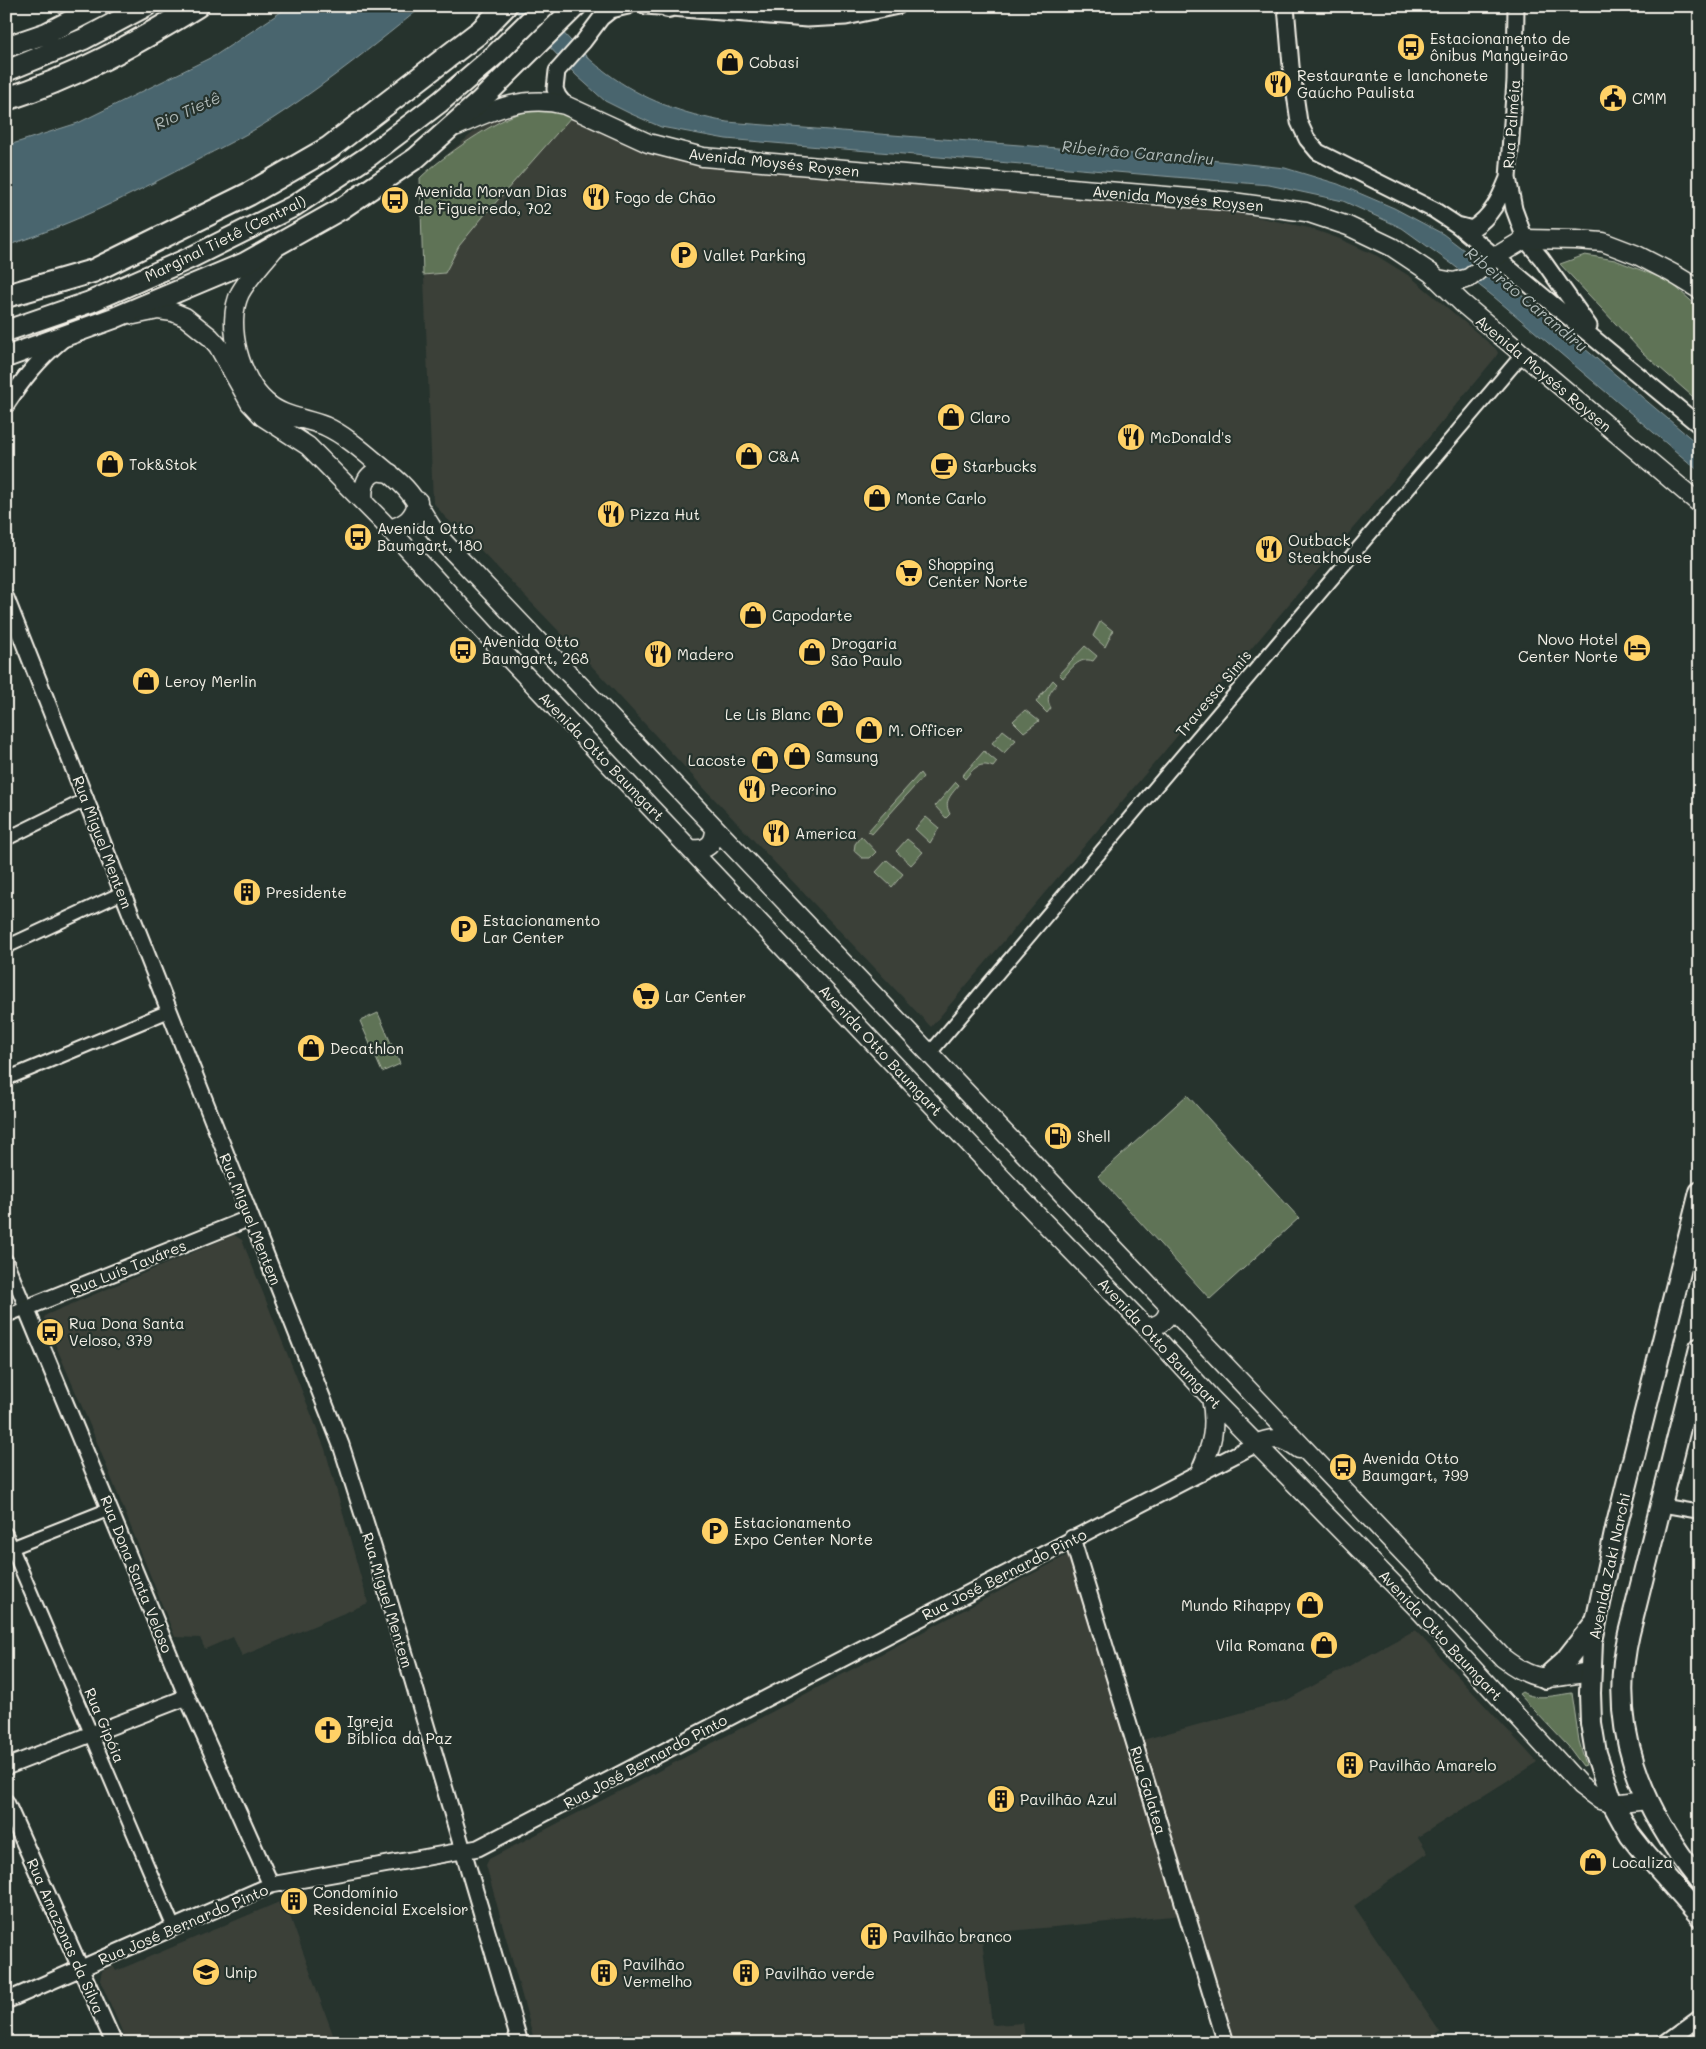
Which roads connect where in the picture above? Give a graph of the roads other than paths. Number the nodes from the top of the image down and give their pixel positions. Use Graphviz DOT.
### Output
graph roads {
  1 [pos="100,6"];
  2 [pos="146,6"];
  3 [pos="197,6"];
  4 [pos="505,6"];
  5 [pos="544,6"];
  6 [pos="576,6"];
  7 [pos="628,6"];
  8 [pos="646,6"];
  9 [pos="898,6"];
  10 [pos="1286,6"];
  11 [pos="1516,6"];
  12 [pos="667,7"];
  13 [pos="6,47"];
  14 [pos="6,71"];
  15 [pos="6,99"];
  16 [pos="565,105"];
  17 [pos="449,129"];
  18 [pos="1508,178"];
  19 [pos="1456,225"];
  20 [pos="1525,239"];
  21 [pos="280,243"];
  22 [pos="1490,261"];
  23 [pos="1442,280"];
  24 [pos="1700,290"];
  25 [pos="6,296"];
  26 [pos="114,318"];
  27 [pos="6,331"];
  28 [pos="65,338"];
  29 [pos="1603,346"];
  30 [pos="1522,354"];
  31 [pos="6,357"];
  32 [pos="6,405"];
  33 [pos="1700,426"];
  34 [pos="390,473"];
  35 [pos="418,501"];
  36 [pos="364,502"];
  37 [pos="1700,504"];
  38 [pos="389,529"];
  39 [pos="6,598"];
  40 [pos="87,800"];
  41 [pos="715,828"];
  42 [pos="6,839"];
  43 [pos="733,847"];
  44 [pos="691,849"];
  45 [pos="710,868"];
  46 [pos="122,893"];
  47 [pos="6,948"];
  48 [pos="169,1011"];
  49 [pos="930,1053"];
  50 [pos="6,1079"];
  51 [pos="1699,1203"];
  52 [pos="250,1218"];
  53 [pos="1695,1232"];
  54 [pos="6,1260"];
  55 [pos="1169,1306"];
  56 [pos="26,1308"];
  57 [pos="6,1316"];
  58 [pos="1146,1328"];
  59 [pos="1700,1348"];
  60 [pos="1211,1398"];
  61 [pos="1256,1444"];
  62 [pos="1312,1457"];
  63 [pos="1200,1472"];
  64 [pos="1660,1505"];
  65 [pos="110,1509"];
  66 [pos="1700,1512"];
  67 [pos="6,1534"];
  68 [pos="1072,1538"];
  69 [pos="9,1549"];
  70 [pos="1596,1621"];
  71 [pos="1592,1641"];
  72 [pos="1626,1643"];
  73 [pos="1590,1672"];
  74 [pos="1546,1678"];
  75 [pos="1622,1687"];
  76 [pos="187,1696"];
  77 [pos="91,1734"];
  78 [pos="6,1767"];
  79 [pos="1647,1800"];
  80 [pos="6,1802"];
  81 [pos="1613,1804"];
  82 [pos="464,1852"];
  83 [pos="1700,1880"];
  84 [pos="271,1885"];
  85 [pos="1700,1916"];
  86 [pos="174,1928"];
  87 [pos="81,1969"];
  88 [pos="6,2001"];
  89 [pos="1700,2018"];
  90 [pos="114,2043"];
  91 [pos="520,2043"];
  92 [pos="1226,2043"];
  93 [pos="1666,2043"];
  1 -- 13 [label="main road"];
  2 -- 14 [label="main road"];
  3 -- 15 [label="highway"];
  4 -- 25 [label="highway"];
  5 -- 27 [label="main road, Marginal Tietê (Central)"];
  6 -- 17 [label="main road"];
  7 -- 16 [label="street"];
  8 -- 12 [label="street"];
  9 -- 12 [label="street"];
  10 -- 19 [label="street"];
  11 -- 18 [label="street, Rua Palméia"];
  16 -- 17 [label="main road, Avenida Moysés Roysen"];
  16 -- 23 [label="main road, Avenida Moysés Roysen"];
  17 -- 21 [label="main road"];
  18 -- 19 [label="street"];
  18 -- 20 [label="street, Rua Palméia"];
  19 -- 22 [label="street"];
  20 -- 22 [label="main road"];
  20 -- 24 [label="main road"];
  20 -- 29 [label="street"];
  21 -- 26 [label="main road"];
  21 -- 34 [label="main road, Avenida Otto Baumgart"];
  22 -- 23 [label="main road"];
  22 -- 29 [label="street"];
  23 -- 30 [label="main road, Avenida Moysés Roysen"];
  26 -- 28 [label="main road"];
  26 -- 36 [label="main road, Avenida Otto Baumgart"];
  28 -- 31 [label="main road"];
  28 -- 32 [label="street"];
  29 -- 33 [label="street"];
  30 -- 37 [label="main road, Avenida Moysés Roysen"];
  30 -- 49 [label="street, Travessa Simis"];
  34 -- 35 [label="main road, Avenida Otto Baumgart"];
  34 -- 36 [label="main road"];
  35 -- 38 [label="main road"];
  35 -- 41 [label="main road, Avenida Otto Baumgart"];
  36 -- 38 [label="main road, Avenida Otto Baumgart"];
  38 -- 44 [label="main road, Avenida Otto Baumgart"];
  39 -- 40 [label="street, Rua Miguel Mentem"];
  40 -- 42 [label="street"];
  40 -- 46 [label="street, Rua Miguel Mentem"];
  41 -- 43 [label="main road, Avenida Otto Baumgart"];
  41 -- 44 [label="main road"];
  43 -- 45 [label="main road"];
  43 -- 49 [label="main road, Avenida Otto Baumgart"];
  44 -- 45 [label="main road, Avenida Otto Baumgart"];
  45 -- 58 [label="main road, Avenida Otto Baumgart"];
  46 -- 47 [label="street"];
  46 -- 48 [label="street, Rua Miguel Mentem"];
  48 -- 50 [label="street"];
  48 -- 52 [label="street, Rua Miguel Mentem"];
  49 -- 55 [label="main road, Avenida Otto Baumgart"];
  51 -- 53 [label="main road, Avenida Zaki Narchi"];
  52 -- 56 [label="street, Rua Luís Taváres"];
  52 -- 82 [label="street, Rua Miguel Mentem"];
  53 -- 70 [label="main road, Avenida Zaki Narchi"];
  54 -- 56 [label="street, Rua Dona Santa Veloso"];
  55 -- 58 [label="main road"];
  55 -- 62 [label="main road, Avenida Otto Baumgart"];
  56 -- 57 [label="street, Rua Luís Taváres"];
  56 -- 65 [label="street, Rua Dona Santa Veloso"];
  58 -- 60 [label="main road, Avenida Otto Baumgart"];
  59 -- 64 [label="main road"];
  60 -- 61 [label="main road, Avenida Otto Baumgart"];
  60 -- 63 [label="main road"];
  61 -- 62 [label="main road"];
  61 -- 63 [label="street, Rua José Bernardo Pinto"];
  61 -- 81 [label="main road, Avenida Otto Baumgart"];
  62 -- 74 [label="main road, Avenida Otto Baumgart"];
  63 -- 68 [label="street, Rua José Bernardo Pinto"];
  64 -- 66 [label="street"];
  64 -- 72 [label="main road"];
  65 -- 69 [label="street"];
  65 -- 76 [label="street, Rua Dona Santa Veloso"];
  67 -- 69 [label="street, Rua Gipóia"];
  68 -- 82 [label="street, Rua José Bernardo Pinto"];
  68 -- 92 [label="street, Rua Galatea"];
  69 -- 77 [label="street, Rua Gipóia"];
  70 -- 71 [label="main road, Avenida Zaki Narchi"];
  70 -- 74 [label="main road"];
  71 -- 72 [label="main road"];
  71 -- 73 [label="main road, Avenida Zaki Narchi"];
  72 -- 75 [label="main road"];
  73 -- 74 [label="main road, Avenida Otto Baumgart"];
  73 -- 75 [label="main road"];
  73 -- 81 [label="main road, Avenida Zaki Narchi"];
  75 -- 79 [label="main road"];
  76 -- 77 [label="street"];
  76 -- 84 [label="street, Rua Dona Santa Veloso"];
  77 -- 78 [label="street"];
  77 -- 86 [label="street, Rua Gipóia"];
  79 -- 81 [label="main road"];
  79 -- 83 [label="main road"];
  80 -- 87 [label="street, Rua Amazonas da Silva"];
  81 -- 85 [label="main road, Avenida Zaki Narchi"];
  82 -- 84 [label="street, Rua José Bernardo Pinto"];
  82 -- 91 [label="street, Rua Miguel Mentem"];
  84 -- 86 [label="street, Rua José Bernardo Pinto"];
  86 -- 87 [label="street, Rua José Bernardo Pinto"];
  87 -- 88 [label="street, Rua José Bernardo Pinto"];
  87 -- 90 [label="street, Rua Amazonas da Silva"];
  89 -- 93 [label="street"];
}
